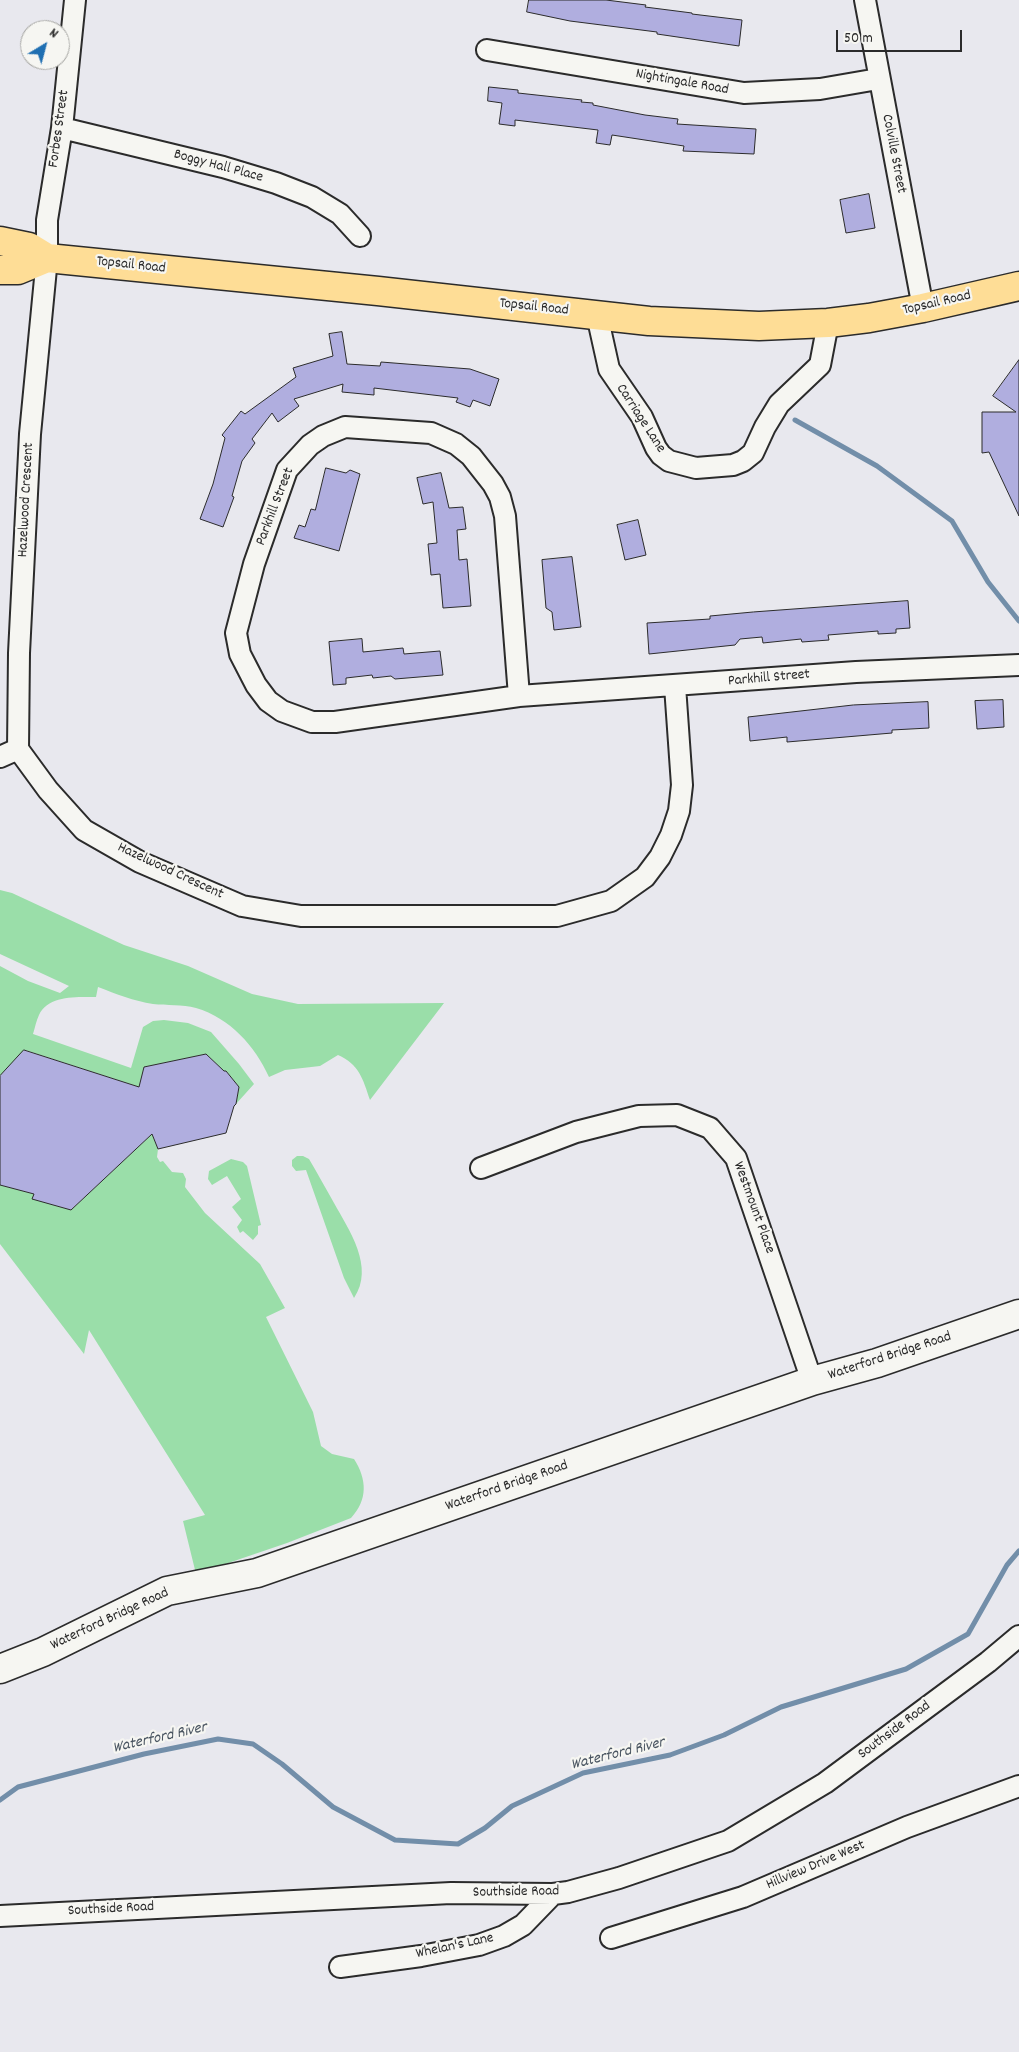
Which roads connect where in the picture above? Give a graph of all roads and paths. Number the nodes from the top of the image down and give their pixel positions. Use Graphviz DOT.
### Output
graph roads {
  1 [pos="75,0"];
  2 [pos="865,0"];
  3 [pos="487,50"];
  4 [pos="878,79"];
  5 [pos="62,128"];
  6 [pos="360,236"];
  7 [pos="0,241"];
  8 [pos="47,258"];
  9 [pos="0,270"];
  10 [pos="1019,286"];
  11 [pos="924,308"];
  12 [pos="597,315"];
  13 [pos="828,323"];
  14 [pos="1016,665"];
  15 [pos="675,686"];
  16 [pos="519,696"];
  17 [pos="9,753"];
  18 [pos="481,1168"];
  19 [pos="1019,1314"];
  20 [pos="812,1381"];
  21 [pos="1019,1636"];
  22 [pos="0,1669"];
  23 [pos="1019,1786"];
  24 [pos="553,1894"];
  25 [pos="0,1916"];
  26 [pos="611,1938"];
  27 [pos="340,1967"];
  1 -- 5 [label="street, Forbes Street"];
  2 -- 4 [label="street, Colville Street"];
  3 -- 4 [label="street, Nightingale Road"];
  4 -- 11 [label="street, Colville Street"];
  5 -- 6 [label="street, Boggy Hall Place"];
  5 -- 8 [label="street, Forbes Street"];
  7 -- 8 [label="main road, Topsail Road"];
  8 -- 9 [label="main road, Topsail Road"];
  8 -- 12 [label="main road, Topsail Road"];
  8 -- 17 [label="street, Hazelwood Crescent"];
  10 -- 11 [label="main road, Topsail Road"];
  11 -- 13 [label="main road, Topsail Road"];
  12 -- 13 [label="main road, Topsail Road"];
  12 -- 13 [label="street, Carriage Lane"];
  14 -- 15 [label="street, Parkhill Street"];
  15 -- 16 [label="street, Parkhill Street"];
  15 -- 17 [label="street, Hazelwood Crescent"];
  16 -- 16 [label="street, Parkhill Street"];
  18 -- 20 [label="street, Westmount Place"];
  19 -- 20 [label="main road, Waterford Bridge Road"];
  20 -- 22 [label="main road, Waterford Bridge Road"];
  21 -- 24 [label="street, Southside Road"];
  23 -- 26 [label="street, Hillview Drive West"];
  24 -- 25 [label="street, Southside Road"];
  24 -- 27 [label="street, Whelan's Lane"];
}
